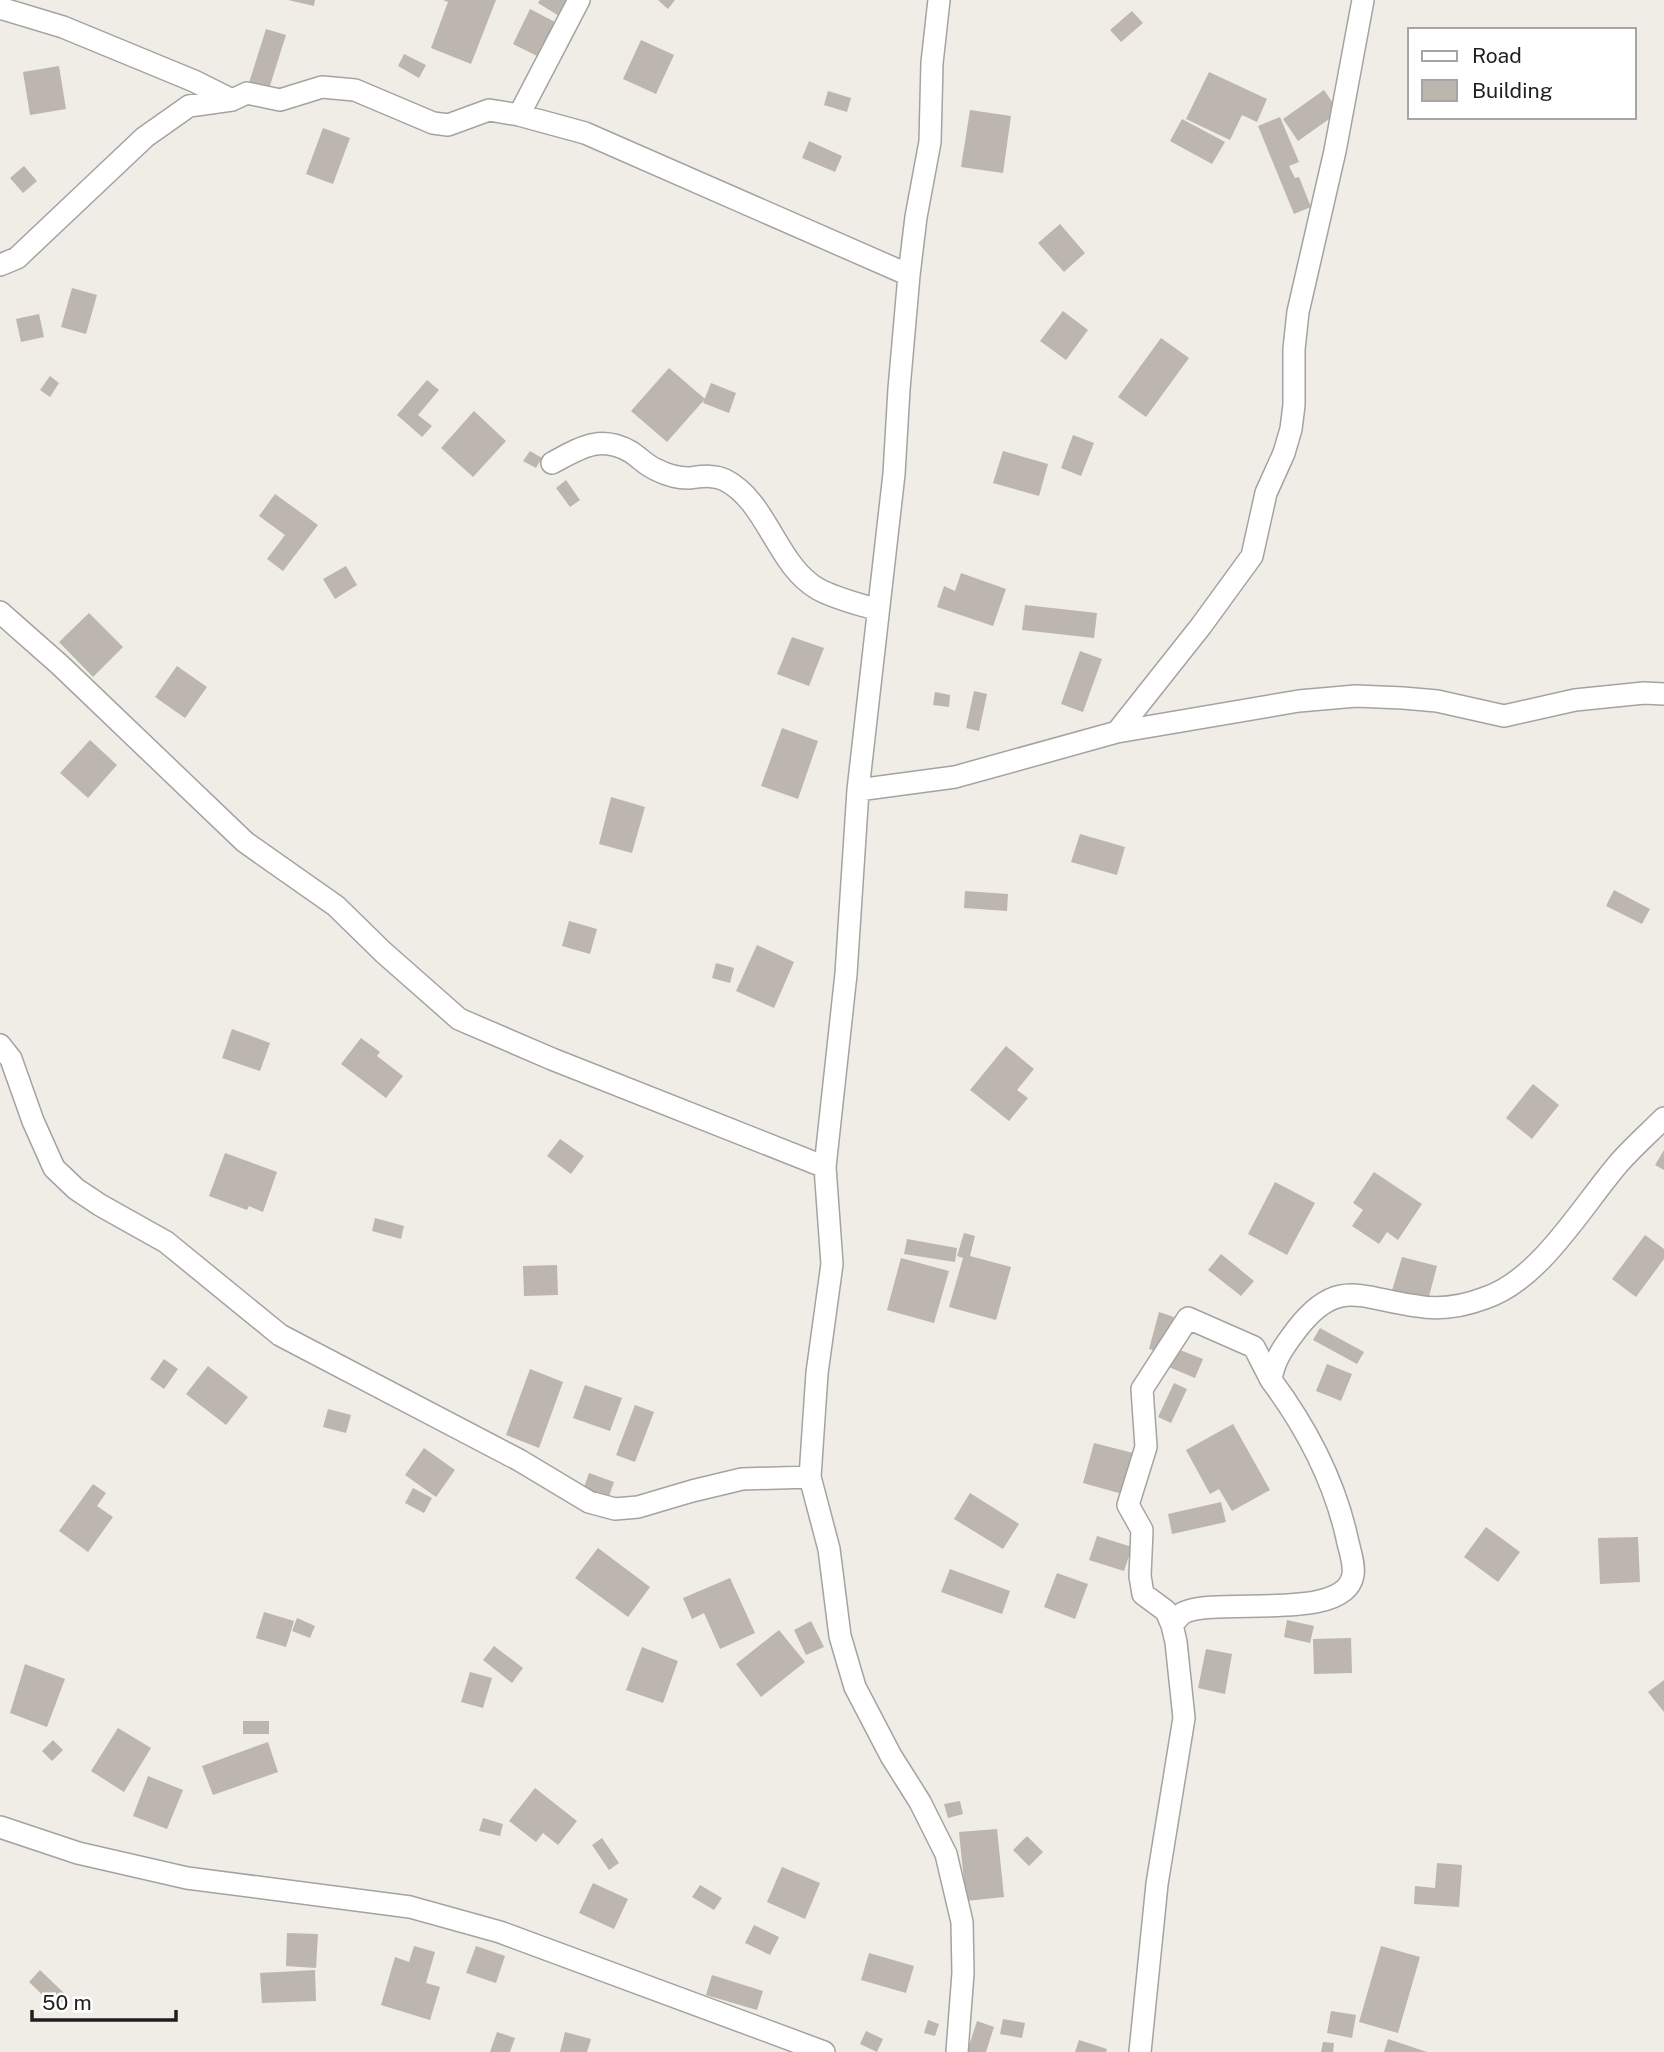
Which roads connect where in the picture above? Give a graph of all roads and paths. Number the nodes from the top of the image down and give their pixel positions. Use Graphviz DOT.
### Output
graph roads {
  1 [pos="579,0"];
  2 [pos="939,0"];
  3 [pos="1363,0"];
  4 [pos="0,8"];
  5 [pos="194,81"];
  6 [pos="232,100"];
  7 [pos="189,106"];
  8 [pos="519,115"];
  9 [pos="0,265"];
  10 [pos="909,275"];
  11 [pos="552,463"];
  12 [pos="878,610"];
  13 [pos="0,612"];
  14 [pos="1664,694"];
  15 [pos="1117,732"];
  16 [pos="858,790"];
  17 [pos="0,1045"];
  18 [pos="1664,1118"];
  19 [pos="825,1167"];
  20 [pos="1271,1380"];
  21 [pos="810,1477"];
  22 [pos="1177,1619"];
  23 [pos="0,1827"];
  24 [pos="824,2052"];
  25 [pos="957,2052"];
  26 [pos="1140,2052"];
  1 -- 8 [label="street"];
  2 -- 10 [label="street"];
  3 -- 15 [label="street"];
  4 -- 5 [label="street"];
  5 -- 6 [label="street"];
  5 -- 7 [label="street"];
  6 -- 7 [label="street"];
  6 -- 8 [label="street"];
  7 -- 9 [label="street"];
  8 -- 10 [label="street"];
  10 -- 12 [label="street"];
  11 -- 12 [label="street"];
  12 -- 16 [label="street"];
  13 -- 19 [label="street"];
  14 -- 15 [label="street"];
  15 -- 16 [label="street"];
  16 -- 19 [label="street"];
  17 -- 21 [label="street"];
  18 -- 20 [label="street"];
  19 -- 21 [label="street"];
  20 -- 22 [label="street"];
  20 -- 22 [label="street"];
  21 -- 25 [label="street"];
  22 -- 26 [label="street"];
  23 -- 24 [label="street"];
}
